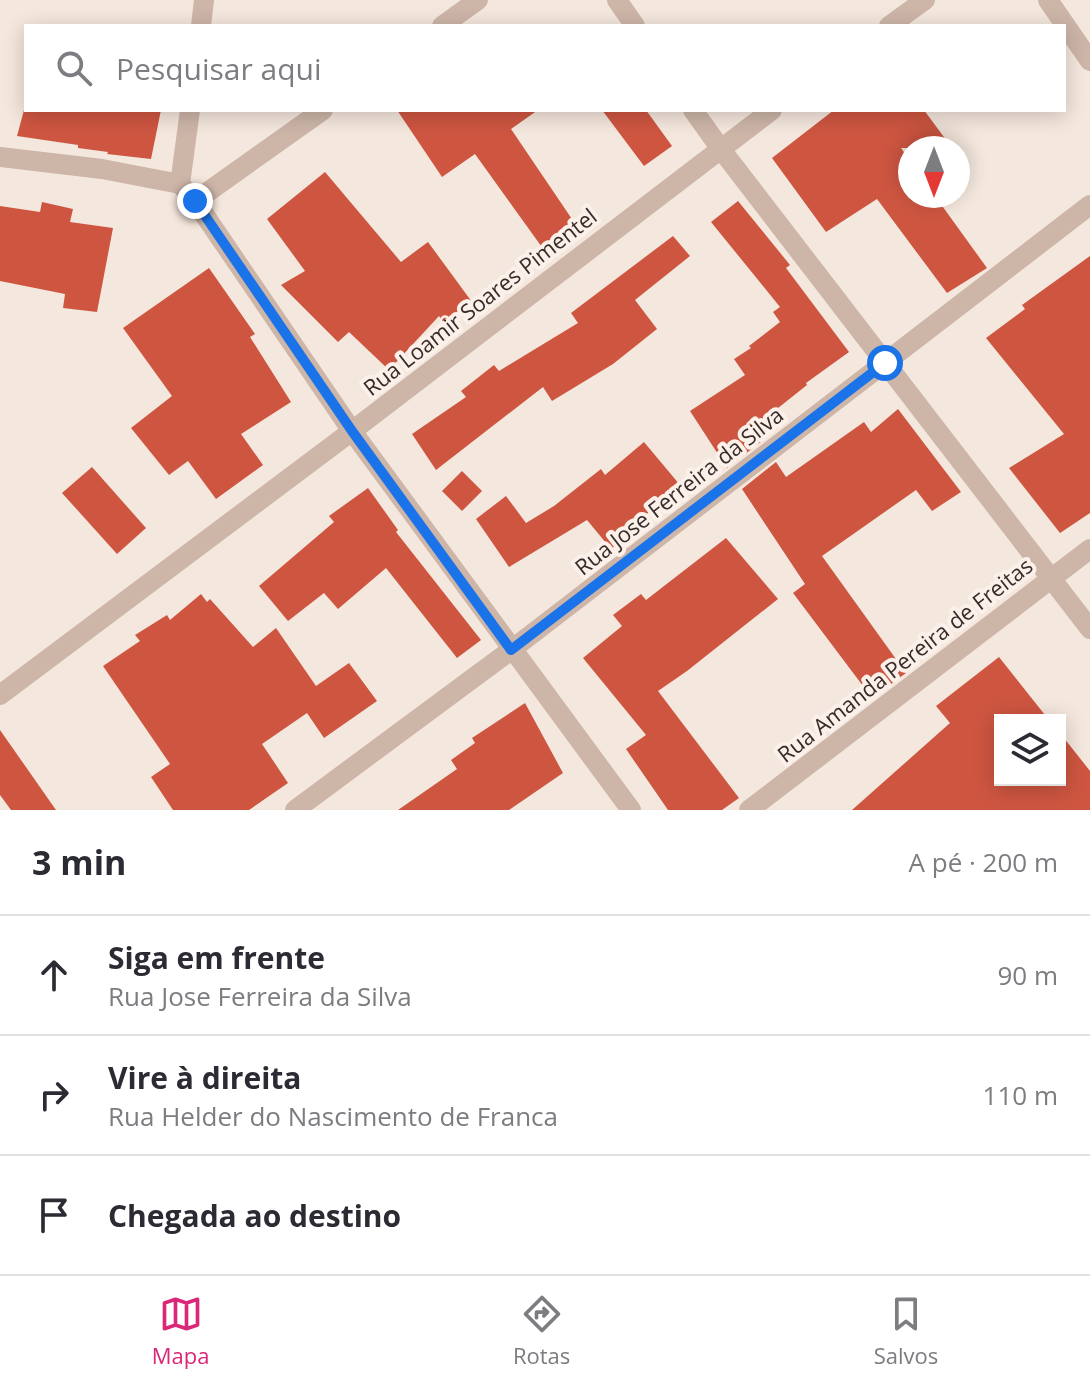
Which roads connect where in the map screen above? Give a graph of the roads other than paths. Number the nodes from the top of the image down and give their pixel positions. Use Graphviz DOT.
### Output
graph roads {
  1 [pos="204,0"];
  2 [pos="478,0"];
  3 [pos="617,0"];
  4 [pos="925,0"];
  5 [pos="1048,0"];
  6 [pos="201,24"];
  7 [pos="445,24"];
  8 [pos="634,24"];
  9 [pos="892,24"];
  10 [pos="1065,24"];
  11 [pos="1066,26"];
  12 [pos="1090,61"];
  13 [pos="190,112"];
  14 [pos="320,112"];
  15 [pos="694,112"];
  16 [pos="769,112"];
  17 [pos="720,148"];
  18 [pos="0,157"];
  19 [pos="180,184"];
  20 [pos="195,201"];
  21 [pos="1090,205"];
  22 [pos="885,363"];
  23 [pos="352,431"];
  24 [pos="1090,549"];
  25 [pos="1049,578"];
  26 [pos="1090,629"];
  27 [pos="511,650"];
  28 [pos="0,695"];
  29 [pos="295,810"];
  30 [pos="631,810"];
  31 [pos="749,810"];
  1 -- 6 [label="street"];
  2 -- 7 [label="street"];
  3 -- 8 [label="street"];
  4 -- 9 [label="street"];
  5 -- 10 [label="street"];
  11 -- 12 [label="street"];
  13 -- 19 [label="street"];
  14 -- 20 [label="street"];
  15 -- 17 [label="street"];
  16 -- 17 [label="street, Rua Loamir Soares Pimentel"];
  17 -- 22 [label="street"];
  17 -- 23 [label="street, Rua Loamir Soares Pimentel"];
  18 -- 19 [label="street"];
  19 -- 20 [label="street"];
  20 -- 23 [label="street"];
  21 -- 22 [label="street, Rua Jose Ferreira da Silva"];
  22 -- 25 [label="street"];
  22 -- 27 [label="street, Rua Jose Ferreira da Silva"];
  23 -- 27 [label="street"];
  23 -- 28 [label="street, Rua Loamir Soares Pimentel"];
  24 -- 25 [label="street, Rua Amanda Pereira de Freitas"];
  25 -- 26 [label="street"];
  25 -- 31 [label="street, Rua Amanda Pereira de Freitas"];
  27 -- 29 [label="street, Rua Jose Ferreira da Silva"];
  27 -- 30 [label="street"];
}
